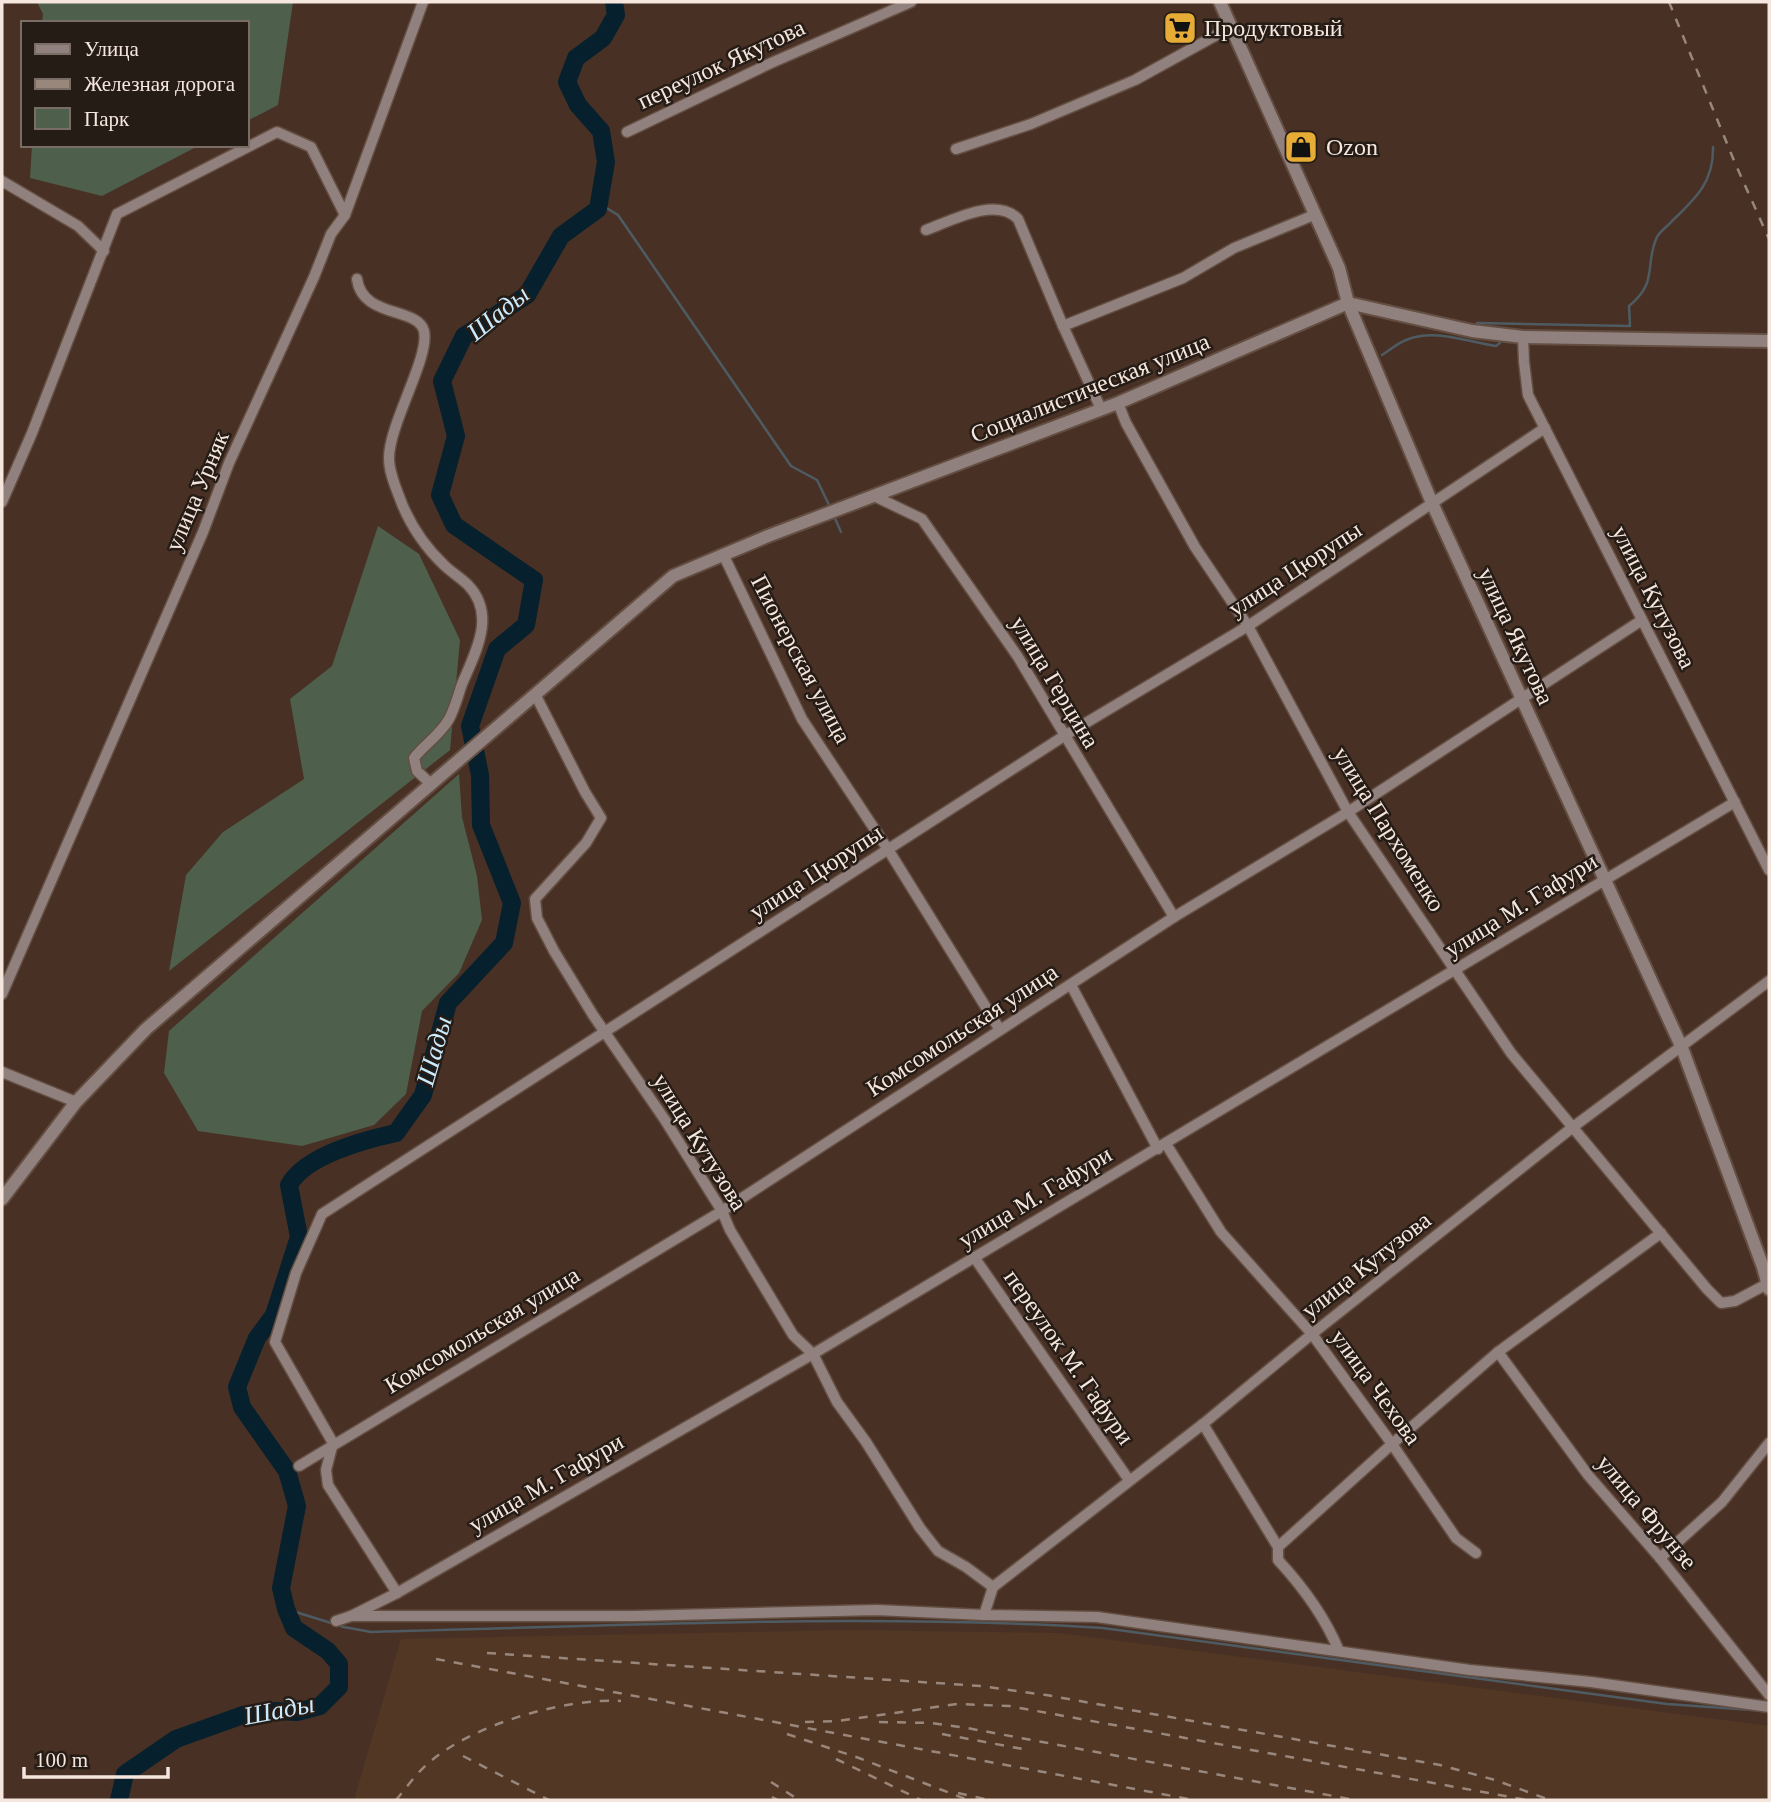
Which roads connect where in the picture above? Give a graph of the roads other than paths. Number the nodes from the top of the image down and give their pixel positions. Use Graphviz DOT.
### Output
graph roads {
  1 [pos="423,2"];
  2 [pos="911,2"];
  3 [pos="1220,2"];
  4 [pos="1231,27"];
  5 [pos="627,132"];
  6 [pos="248,147"];
  7 [pos="248,147"];
  8 [pos="956,149"];
  9 [pos="2,181"];
  10 [pos="345,215"];
  11 [pos="1314,215"];
  12 [pos="926,230"];
  13 [pos="104,251"];
  14 [pos="356,279"];
  15 [pos="1348,303"];
  16 [pos="1063,326"];
  17 [pos="1523,337"];
  18 [pos="1769,341"];
  19 [pos="1118,403"];
  20 [pos="1101,409"];
  21 [pos="1545,428"];
  22 [pos="874,496"];
  23 [pos="2,502"];
  24 [pos="1433,503"];
  25 [pos="723,554"];
  26 [pos="1642,620"];
  27 [pos="1248,626"];
  28 [pos="535,694"];
  29 [pos="1522,699"];
  30 [pos="1064,736"];
  31 [pos="431,784"];
  32 [pos="1735,802"];
  33 [pos="1348,812"];
  34 [pos="889,851"];
  35 [pos="1769,870"];
  36 [pos="1603,880"];
  37 [pos="1174,917"];
  38 [pos="1455,971"];
  39 [pos="1769,981"];
  40 [pos="1071,985"];
  41 [pos="2,994"];
  42 [pos="1000,1030"];
  43 [pos="604,1032"];
  44 [pos="1682,1048"];
  45 [pos="2,1072"];
  46 [pos="76,1102"];
  47 [pos="1573,1127"];
  48 [pos="1162,1146"];
  49 [pos="2,1199"];
  50 [pos="722,1211"];
  51 [pos="1661,1233"];
  52 [pos="974,1258"];
  53 [pos="1766,1269"];
  54 [pos="1768,1287"];
  55 [pos="1312,1334"];
  56 [pos="1498,1352"];
  57 [pos="813,1354"];
  58 [pos="1203,1424"];
  59 [pos="333,1443"];
  60 [pos="1769,1443"];
  61 [pos="1392,1444"];
  62 [pos="299,1466"];
  63 [pos="1129,1480"];
  64 [pos="1278,1548"];
  65 [pos="1476,1553"];
  66 [pos="1660,1558"];
  67 [pos="993,1587"];
  68 [pos="397,1593"];
  69 [pos="984,1615"];
  70 [pos="351,1616"];
  71 [pos="336,1621"];
  72 [pos="1339,1651"];
  73 [pos="1769,1695"];
  74 [pos="1769,1707"];
  1 -- 10 [label="street, улица Урняк"];
  2 -- 5 [label="street, переулок Якутова"];
  3 -- 4 [label="street, улица Якутова"];
  4 -- 8 [label="street"];
  4 -- 11 [label="street, улица Якутова"];
  6 -- 13 [label="street"];
  7 -- 10 [label="street"];
  9 -- 13 [label="street"];
  10 -- 41 [label="street, улица Урняк"];
  11 -- 15 [label="street, улица Якутова"];
  11 -- 16 [label="street"];
  12 -- 16 [label="street"];
  13 -- 23 [label="street"];
  14 -- 31 [label="street"];
  15 -- 17 [label="street"];
  15 -- 19 [label="street, Социалистическая улица"];
  15 -- 24 [label="street, улица Якутова"];
  16 -- 20 [label="street"];
  17 -- 18 [label="street"];
  17 -- 21 [label="street, улица Кутузова"];
  19 -- 20 [label="street, Социалистическая улица"];
  19 -- 27 [label="street, улица Пархоменко"];
  20 -- 22 [label="street, Социалистическая улица"];
  21 -- 24 [label="street, улица Цюрупы"];
  21 -- 26 [label="street, улица Кутузова"];
  22 -- 25 [label="street, Социалистическая улица"];
  22 -- 30 [label="street, улица Герцина"];
  24 -- 27 [label="street, улица Цюрупы"];
  24 -- 29 [label="street, улица Якутова"];
  25 -- 28 [label="street, Социалистическая улица"];
  25 -- 34 [label="street, Пионерская улица"];
  26 -- 29 [label="street, Комсомольская улица"];
  26 -- 32 [label="street, улица Кутузова"];
  27 -- 30 [label="street, улица Цюрупы"];
  27 -- 33 [label="street, улица Пархоменко"];
  28 -- 31 [label="street, Социалистическая улица"];
  28 -- 43 [label="street, улица Кутузова"];
  29 -- 33 [label="street, Комсомольская улица"];
  29 -- 36 [label="street, улица Якутова"];
  30 -- 34 [label="street, улица Цюрупы"];
  30 -- 37 [label="street, улица Герцина"];
  31 -- 46 [label="street, Социалистическая улица"];
  32 -- 35 [label="street, улица Кутузова"];
  32 -- 36 [label="street, улица М. Гафури"];
  33 -- 37 [label="street, Комсомольская улица"];
  33 -- 38 [label="street, улица Пархоменко"];
  34 -- 42 [label="street, Пионерская улица"];
  34 -- 43 [label="street, улица Цюрупы"];
  36 -- 38 [label="street, улица М. Гафури"];
  36 -- 44 [label="street, улица Якутова"];
  37 -- 40 [label="street, Комсомольская улица"];
  38 -- 47 [label="street, улица Пархоменко"];
  38 -- 48 [label="street, улица М. Гафури"];
  39 -- 44 [label="street, улица Кутузова"];
  40 -- 42 [label="street, Комсомольская улица"];
  40 -- 48 [label="street, улица Чехова"];
  42 -- 50 [label="street, Комсомольская улица"];
  43 -- 50 [label="street, улица Кутузова"];
  43 -- 59 [label="street, улица Цюрупы"];
  44 -- 47 [label="street, улица Кутузова"];
  44 -- 53 [label="street, улица Якутова"];
  45 -- 46 [label="street"];
  46 -- 49 [label="street, Социалистическая улица"];
  47 -- 51 [label="street, улица Пархоменко"];
  47 -- 55 [label="street, улица Кутузова"];
  48 -- 52 [label="street, улица М. Гафури"];
  48 -- 55 [label="street, улица Чехова"];
  50 -- 57 [label="street, улица Кутузова"];
  50 -- 59 [label="street, Комсомольская улица"];
  51 -- 54 [label="street, улица Пархоменко"];
  51 -- 56 [label="street"];
  52 -- 57 [label="street, улица М. Гафури"];
  52 -- 63 [label="street, переулок М. Гафури"];
  53 -- 54 [label="street, улица Якутова"];
  55 -- 58 [label="street, улица Кутузова"];
  55 -- 61 [label="street, улица Чехова"];
  56 -- 61 [label="street"];
  56 -- 66 [label="street, улица Фрунзе"];
  57 -- 67 [label="street, улица Кутузова"];
  57 -- 68 [label="street, улица М. Гафури"];
  58 -- 63 [label="street, улица Кутузова"];
  58 -- 64 [label="street"];
  59 -- 62 [label="street, Комсомольская улица"];
  59 -- 68 [label="street"];
  60 -- 66 [label="street"];
  61 -- 64 [label="street"];
  61 -- 65 [label="street, улица Чехова"];
  63 -- 67 [label="street, улица Кутузова"];
  64 -- 72 [label="street"];
  66 -- 73 [label="street, улица Фрунзе"];
  67 -- 69 [label="street"];
  68 -- 70 [label="street, улица М. Гафури"];
  69 -- 70 [label="street"];
  69 -- 72 [label="street"];
  70 -- 71 [label="street"];
  72 -- 74 [label="street"];
}
